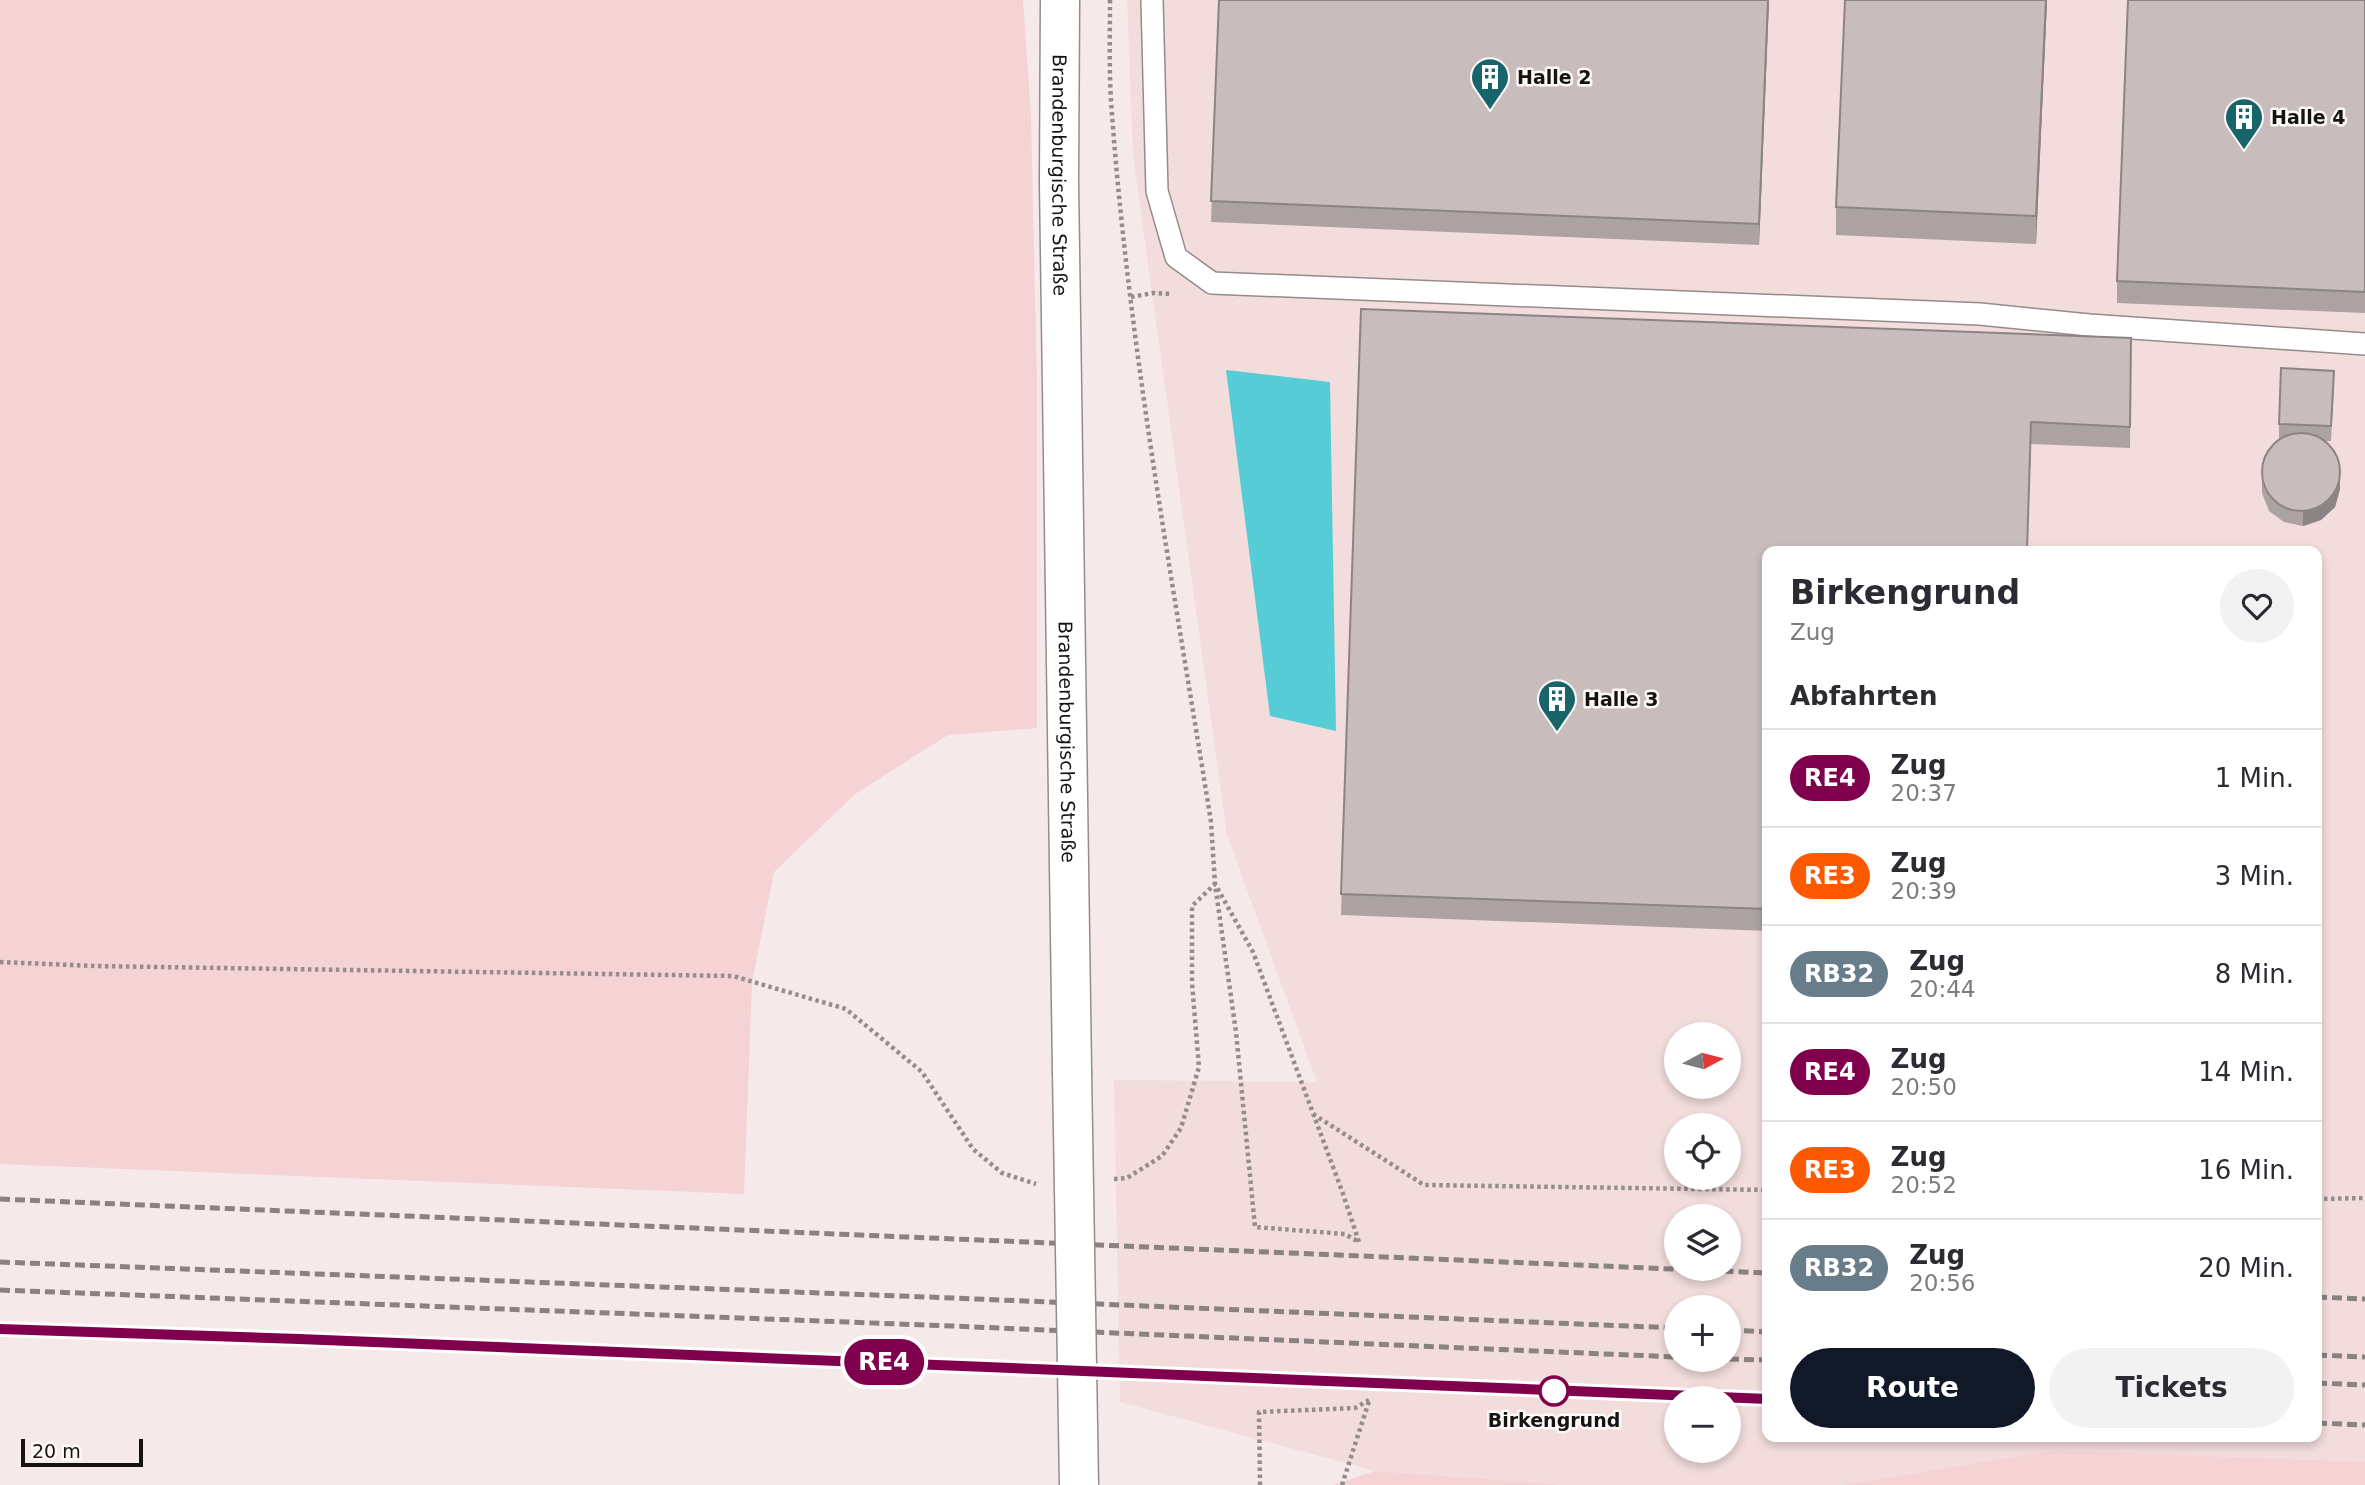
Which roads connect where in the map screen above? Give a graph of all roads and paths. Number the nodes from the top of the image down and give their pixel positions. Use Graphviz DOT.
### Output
graph roads {
  1 [pos="1060,0"];
  2 [pos="1110,0"];
  3 [pos="1152,0"];
  4 [pos="2365,344"];
  5 [pos="1215,884"];
  6 [pos="0,962"];
  7 [pos="1312,1113"];
  8 [pos="1101,1180"];
  9 [pos="1049,1183"];
  10 [pos="1762,1190"];
  11 [pos="2365,1198"];
  12 [pos="2322,1199"];
  13 [pos="1079,1485"];
  14 [pos="1259,1485"];
  15 [pos="1342,1485"];
  1 -- 13 [label="street, Brandenburgische Straße, bridge"];
  2 -- 5 [label="path"];
  3 -- 4 [label="lane"];
  5 -- 7 [label="path"];
  5 -- 7 [label="path"];
  5 -- 8 [label="path"];
  6 -- 9 [label="path"];
  7 -- 10 [label="path"];
  11 -- 12 [label="path"];
  14 -- 15 [label="path"];
}
